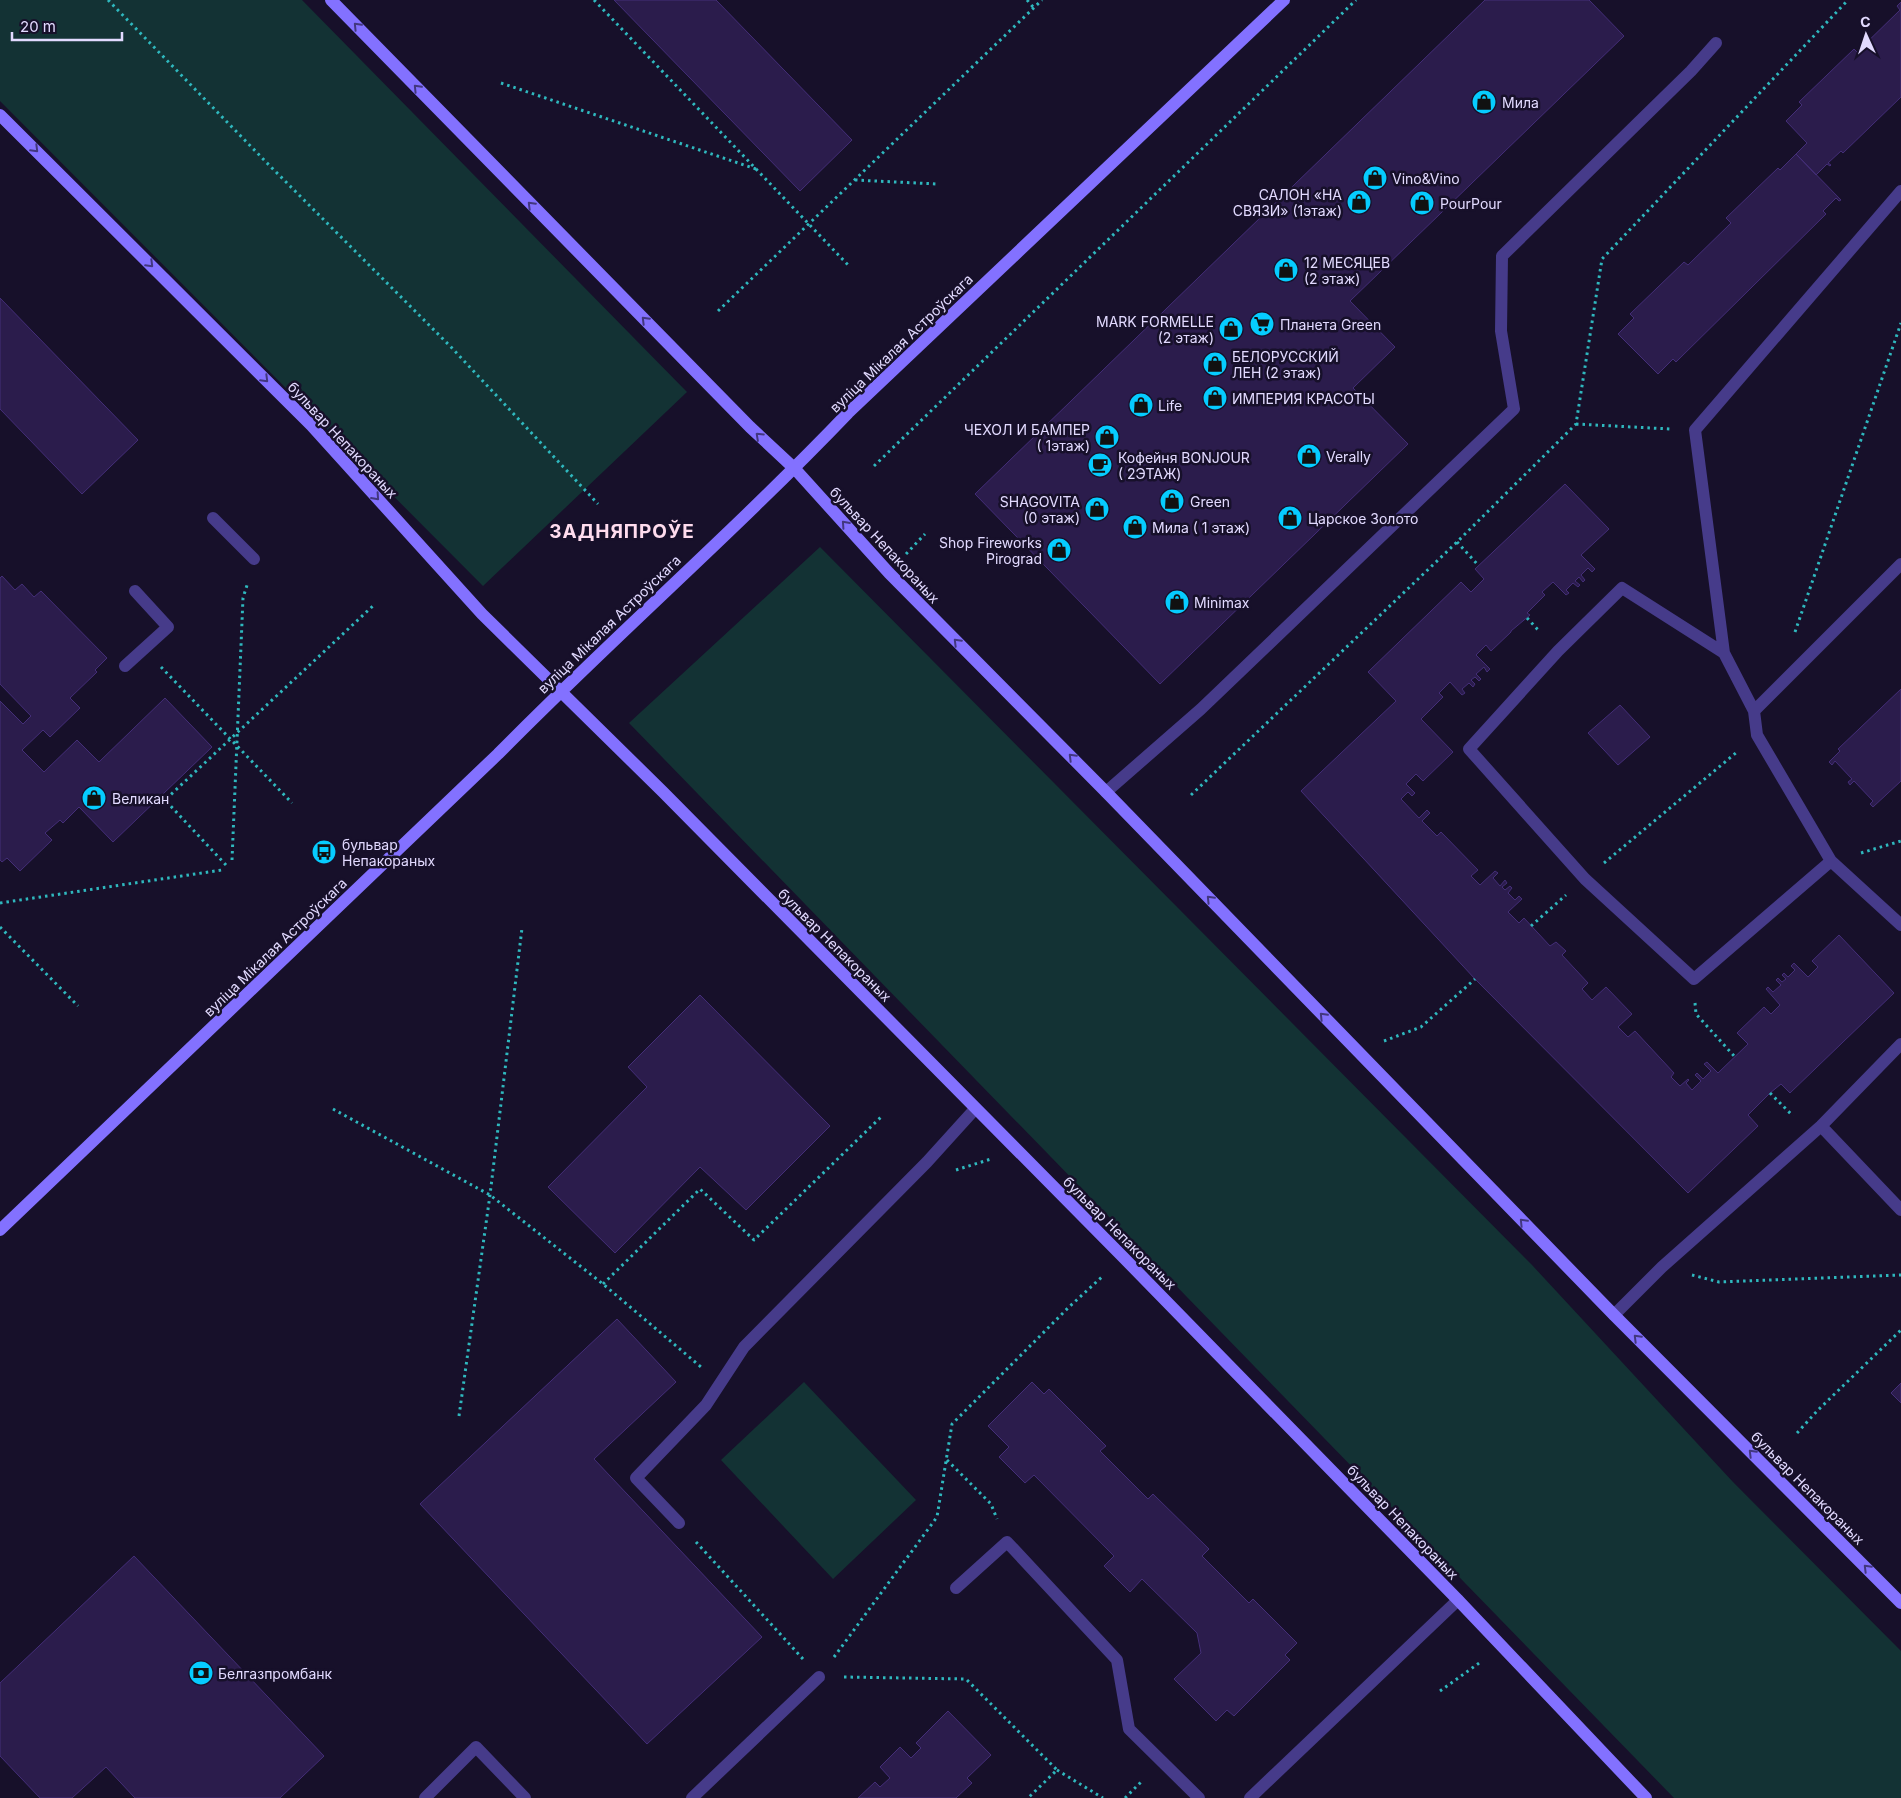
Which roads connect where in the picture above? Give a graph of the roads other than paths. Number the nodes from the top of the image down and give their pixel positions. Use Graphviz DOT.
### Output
graph roads {
  1 [pos="331,0"];
  2 [pos="1284,0"];
  3 [pos="1716,43"];
  4 [pos="0,115"];
  5 [pos="1901,191"];
  6 [pos="795,469"];
  7 [pos="213,518"];
  8 [pos="254,559"];
  9 [pos="1901,564"];
  10 [pos="135,591"];
  11 [pos="1724,653"];
  12 [pos="125,666"];
  13 [pos="559,692"];
  14 [pos="1754,710"];
  15 [pos="1106,792"];
  16 [pos="1831,861"];
  17 [pos="1901,925"];
  18 [pos="1901,1044"];
  19 [pos="975,1109"];
  20 [pos="1821,1126"];
  21 [pos="1901,1210"];
  22 [pos="0,1230"];
  23 [pos="1614,1315"];
  24 [pos="679,1523"];
  25 [pos="956,1588"];
  26 [pos="1458,1600"];
  27 [pos="1901,1603"];
  28 [pos="819,1676"];
  29 [pos="424,1798"];
  30 [pos="525,1798"];
  31 [pos="692,1798"];
  32 [pos="1199,1798"];
  33 [pos="1250,1798"];
  34 [pos="1646,1798"];
  6 -- 1 [label="main road, бульвар Непакораных, one-way"];
  2 -- 6 [label="main road, вуліца Мікалая Астроўскага"];
  3 -- 15 [label="lane"];
  4 -- 13 [label="main road, бульвар Непакораных, one-way"];
  5 -- 11 [label="lane"];
  6 -- 13 [label="main road, вуліца Мікалая Астроўскага"];
  15 -- 6 [label="main road, бульвар Непакораных, one-way"];
  7 -- 8 [label="lane"];
  9 -- 14 [label="lane"];
  10 -- 12 [label="lane"];
  11 -- 14 [label="lane"];
  11 -- 16 [label="lane"];
  13 -- 19 [label="main road, бульвар Непакораных"];
  13 -- 22 [label="main road, вуліца Мікалая Астроўскага"];
  14 -- 16 [label="lane"];
  23 -- 15 [label="main road, бульвар Непакораных, one-way"];
  16 -- 17 [label="lane"];
  18 -- 20 [label="lane"];
  19 -- 24 [label="lane"];
  19 -- 26 [label="main road, бульвар Непакораных"];
  20 -- 21 [label="lane"];
  20 -- 23 [label="lane"];
  27 -- 23 [label="main road, бульвар Непакораных, one-way"];
  25 -- 32 [label="lane"];
  26 -- 33 [label="lane"];
  26 -- 34 [label="main road, бульвар Непакораных"];
  28 -- 31 [label="lane"];
  29 -- 30 [label="lane"];
}
